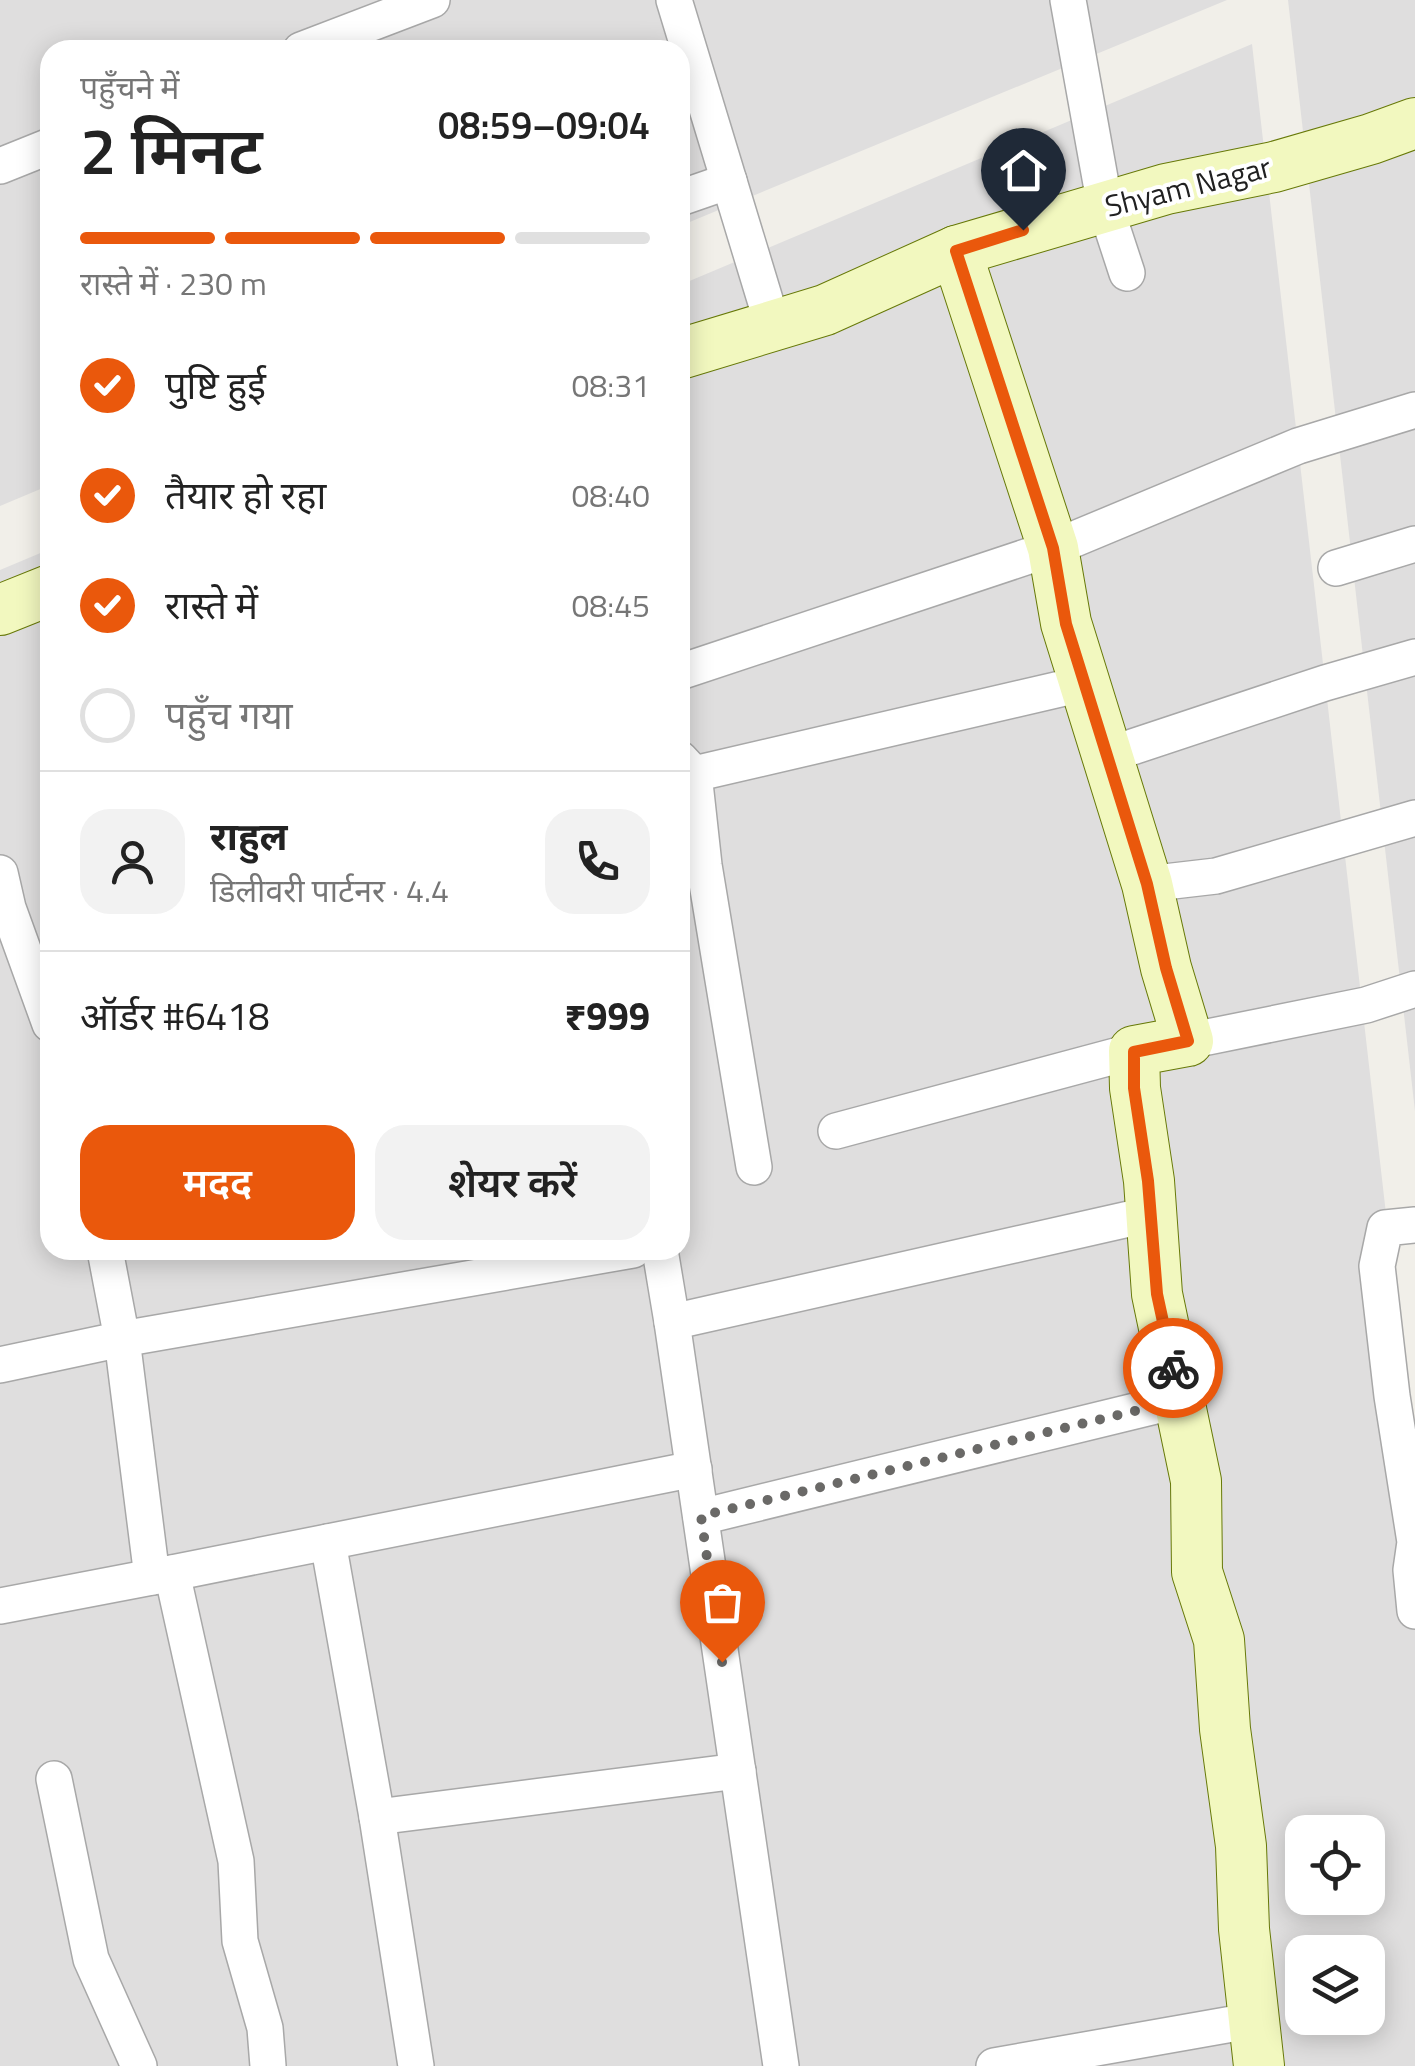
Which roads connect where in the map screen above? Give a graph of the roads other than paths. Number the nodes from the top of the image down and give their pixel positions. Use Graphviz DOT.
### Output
graph roads {
  1 [pos="432,0"];
  2 [pos="674,0"];
  3 [pos="1068,0"];
  4 [pos="327,40"];
  5 [pos="686,40"];
  6 [pos="690,52"];
  7 [pos="1415,124"];
  8 [pos="40,150"];
  9 [pos="0,166"];
  10 [pos="730,181"];
  11 [pos="690,195"];
  12 [pos="1106,206"];
  13 [pos="956,251"];
  14 [pos="1127,272"];
  15 [pos="773,326"];
  16 [pos="690,351"];
  17 [pos="1415,410"];
  18 [pos="1415,544"];
  19 [pos="1053,548"];
  20 [pos="1336,568"];
  21 [pos="40,594"];
  22 [pos="0,610"];
  23 [pos="1415,657"];
  24 [pos="690,669"];
  25 [pos="1086,683"];
  26 [pos="1108,755"];
  27 [pos="690,765"];
  28 [pos="690,783"];
  29 [pos="1415,818"];
  30 [pos="0,873"];
  31 [pos="1147,884"];
  32 [pos="1415,988"];
  33 [pos="40,996"];
  34 [pos="1188,1041"];
  35 [pos="1134,1052"];
  36 [pos="836,1132"];
  37 [pos="754,1166"];
  38 [pos="1151,1214"];
  39 [pos="1415,1225"];
  40 [pos="107,1260"];
  41 [pos="575,1260"];
  42 [pos="662,1260"];
  43 [pos="672,1322"];
  44 [pos="122,1339"];
  45 [pos="0,1365"];
  46 [pos="1403,1395"];
  47 [pos="1180,1400"];
  48 [pos="694,1468"];
  49 [pos="701,1516"];
  50 [pos="328,1542"];
  51 [pos="162,1575"];
  52 [pos="0,1606"];
  53 [pos="1415,1611"];
  54 [pos="738,1772"];
  55 [pos="54,1779"];
  56 [pos="377,1817"];
  57 [pos="1257,2043"];
  58 [pos="139,2066"];
  59 [pos="268,2066"];
  60 [pos="416,2066"];
  61 [pos="781,2066"];
  62 [pos="994,2066"];
  1 -- 4 [label="street"];
  2 -- 5 [label="street"];
  3 -- 12 [label="street"];
  6 -- 10 [label="street"];
  7 -- 12 [label="street, Shyam Nagar"];
  8 -- 9 [label="street"];
  10 -- 11 [label="street"];
  10 -- 15 [label="street"];
  12 -- 13 [label="street, Shyam Nagar"];
  12 -- 14 [label="street"];
  13 -- 15 [label="street, Shyam Nagar"];
  13 -- 19 [label="street"];
  15 -- 16 [label="street, Shyam Nagar"];
  17 -- 19 [label="street"];
  18 -- 20 [label="street"];
  19 -- 24 [label="street"];
  19 -- 25 [label="street"];
  21 -- 22 [label="street"];
  23 -- 26 [label="street"];
  25 -- 26 [label="street"];
  25 -- 27 [label="street"];
  26 -- 31 [label="street"];
  28 -- 37 [label="street"];
  29 -- 31 [label="street"];
  30 -- 33 [label="street"];
  31 -- 34 [label="street"];
  32 -- 34 [label="street"];
  34 -- 35 [label="street"];
  35 -- 36 [label="street"];
  35 -- 38 [label="street"];
  38 -- 43 [label="street"];
  38 -- 47 [label="street"];
  39 -- 46 [label="street"];
  40 -- 44 [label="street"];
  41 -- 44 [label="street"];
  42 -- 43 [label="street"];
  43 -- 48 [label="street"];
  44 -- 45 [label="street"];
  44 -- 51 [label="street"];
  46 -- 53 [label="street"];
  47 -- 49 [label="street"];
  47 -- 57 [label="street"];
  48 -- 49 [label="street"];
  48 -- 50 [label="street"];
  49 -- 54 [label="street"];
  50 -- 51 [label="street"];
  50 -- 56 [label="street"];
  51 -- 52 [label="street"];
  51 -- 59 [label="street"];
  54 -- 56 [label="street"];
  54 -- 61 [label="street"];
  55 -- 58 [label="street"];
  56 -- 60 [label="street"];
  57 -- 62 [label="street"];
}
